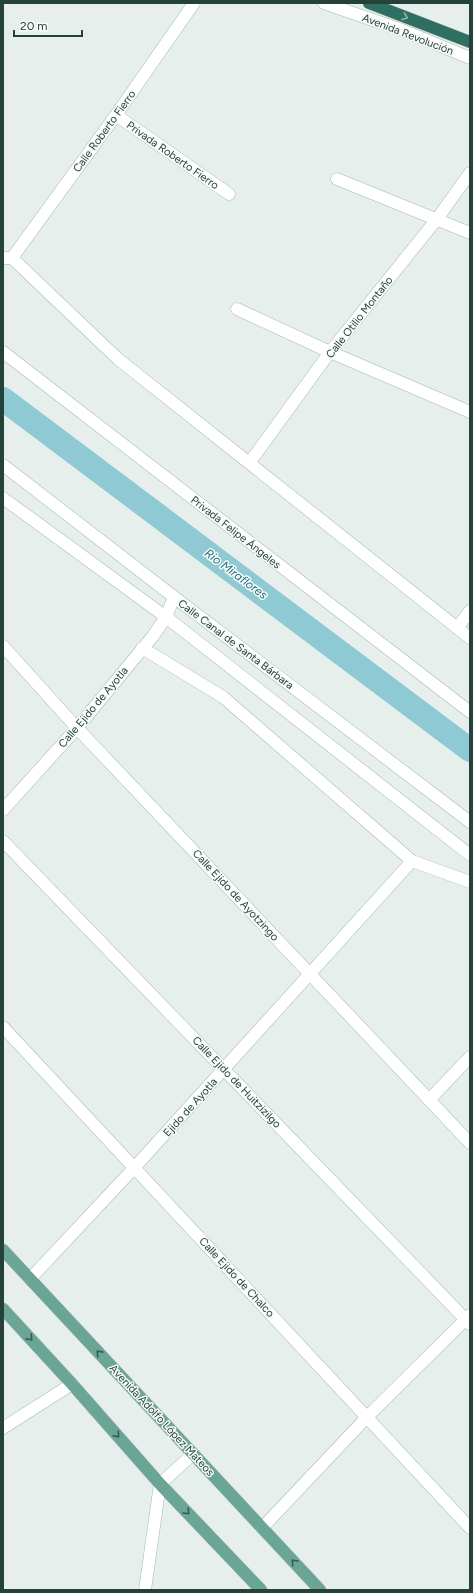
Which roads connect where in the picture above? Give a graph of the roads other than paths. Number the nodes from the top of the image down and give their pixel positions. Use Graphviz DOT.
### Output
graph roads {
  1 [pos="194,3"];
  2 [pos="324,3"];
  3 [pos="369,3"];
  4 [pos="470,42"];
  5 [pos="470,58"];
  6 [pos="116,115"];
  7 [pos="470,173"];
  8 [pos="337,179"];
  9 [pos="229,194"];
  10 [pos="437,219"];
  11 [pos="470,233"];
  12 [pos="8,258"];
  13 [pos="237,309"];
  14 [pos="3,352"];
  15 [pos="330,352"];
  16 [pos="470,412"];
  17 [pos="250,462"];
  18 [pos="3,465"];
  19 [pos="3,498"];
  20 [pos="174,597"];
  21 [pos="470,611"];
  22 [pos="166,617"];
  23 [pos="457,628"];
  24 [pos="470,638"];
  25 [pos="3,646"];
  26 [pos="142,648"];
  27 [pos="470,712"];
  28 [pos="78,728"];
  29 [pos="3,810"];
  30 [pos="470,822"];
  31 [pos="3,841"];
  32 [pos="470,854"];
  33 [pos="412,861"];
  34 [pos="470,882"];
  35 [pos="310,974"];
  36 [pos="3,1027"];
  37 [pos="470,1057"];
  38 [pos="224,1069"];
  39 [pos="429,1100"];
  40 [pos="470,1143"];
  41 [pos="134,1168"];
  42 [pos="3,1250"];
  43 [pos="30,1279"];
  44 [pos="3,1310"];
  45 [pos="469,1320"];
  46 [pos="72,1384"];
  47 [pos="367,1417"];
  48 [pos="3,1428"];
  49 [pos="192,1454"];
  50 [pos="160,1484"];
  51 [pos="262,1528"];
  52 [pos="470,1528"];
  53 [pos="145,1590"];
  54 [pos="261,1590"];
  55 [pos="320,1590"];
  1 -- 6 [label="street, Calle Roberto Fierro"];
  2 -- 5 [label="street, Avenida Revolución"];
  3 -- 4 [label="highway, one-way"];
  6 -- 9 [label="street, Privada Roberto Fierro"];
  6 -- 12 [label="street, Calle Roberto Fierro"];
  7 -- 10 [label="street, Calle Otilio Montaño"];
  8 -- 10 [label="street"];
  10 -- 11 [label="street"];
  10 -- 15 [label="street, Calle Otilio Montaño"];
  12 -- 17 [label="street"];
  13 -- 15 [label="street"];
  14 -- 27 [label="street, Privada Felipe Ángeles"];
  15 -- 16 [label="street"];
  15 -- 17 [label="street, Calle Otilio Montaño"];
  17 -- 23 [label="street"];
  18 -- 20 [label="street, Calle Canal de Santa Bárbara"];
  19 -- 22 [label="street"];
  20 -- 22 [label="street, Calle Ejido de Ayotla"];
  20 -- 30 [label="street, Calle Canal de Santa Bárbara"];
  21 -- 23 [label="street"];
  22 -- 26 [label="street, Calle Ejido de Ayotla"];
  22 -- 32 [label="street"];
  23 -- 24 [label="street"];
  25 -- 28 [label="street, Calle Ejido de Ayotzingo"];
  26 -- 28 [label="street, Calle Ejido de Ayotla"];
  26 -- 33 [label="street"];
  28 -- 29 [label="street, Calle Ejido de Ayotla"];
  28 -- 35 [label="street, Calle Ejido de Ayotzingo"];
  31 -- 38 [label="street, Calle Ejido de Huitzizilgo"];
  33 -- 34 [label="street"];
  33 -- 35 [label="street, Ejido de Ayotla"];
  35 -- 38 [label="street, Ejido de Ayotla"];
  35 -- 39 [label="street, Calle Ejido de Ayotzingo"];
  36 -- 41 [label="street, Calle Ejido de Chalco"];
  37 -- 39 [label="street"];
  38 -- 41 [label="street, Ejido de Ayotla"];
  38 -- 45 [label="street, Calle Ejido de Huitzizilgo"];
  39 -- 40 [label="street, Calle Ejido de Ayotzingo"];
  41 -- 43 [label="street, Ejido de Ayotla"];
  41 -- 47 [label="street, Calle Ejido de Chalco"];
  42 -- 43 [label="main road, Avenida Adolfo López Mateos"];
  49 -- 43 [label="main road, Avenida Adolfo López Mateos, one-way"];
  44 -- 46 [label="main road, one-way"];
  45 -- 47 [label="street"];
  46 -- 48 [label="street"];
  46 -- 50 [label="main road, one-way"];
  47 -- 51 [label="street"];
  47 -- 52 [label="street, Calle Ejido de Chalco"];
  49 -- 50 [label="street"];
  49 -- 51 [label="main road, Avenida Adolfo López Mateos"];
  50 -- 53 [label="street"];
  50 -- 54 [label="main road, one-way"];
  55 -- 51 [label="main road, Avenida Adolfo López Mateos, one-way"];
}
